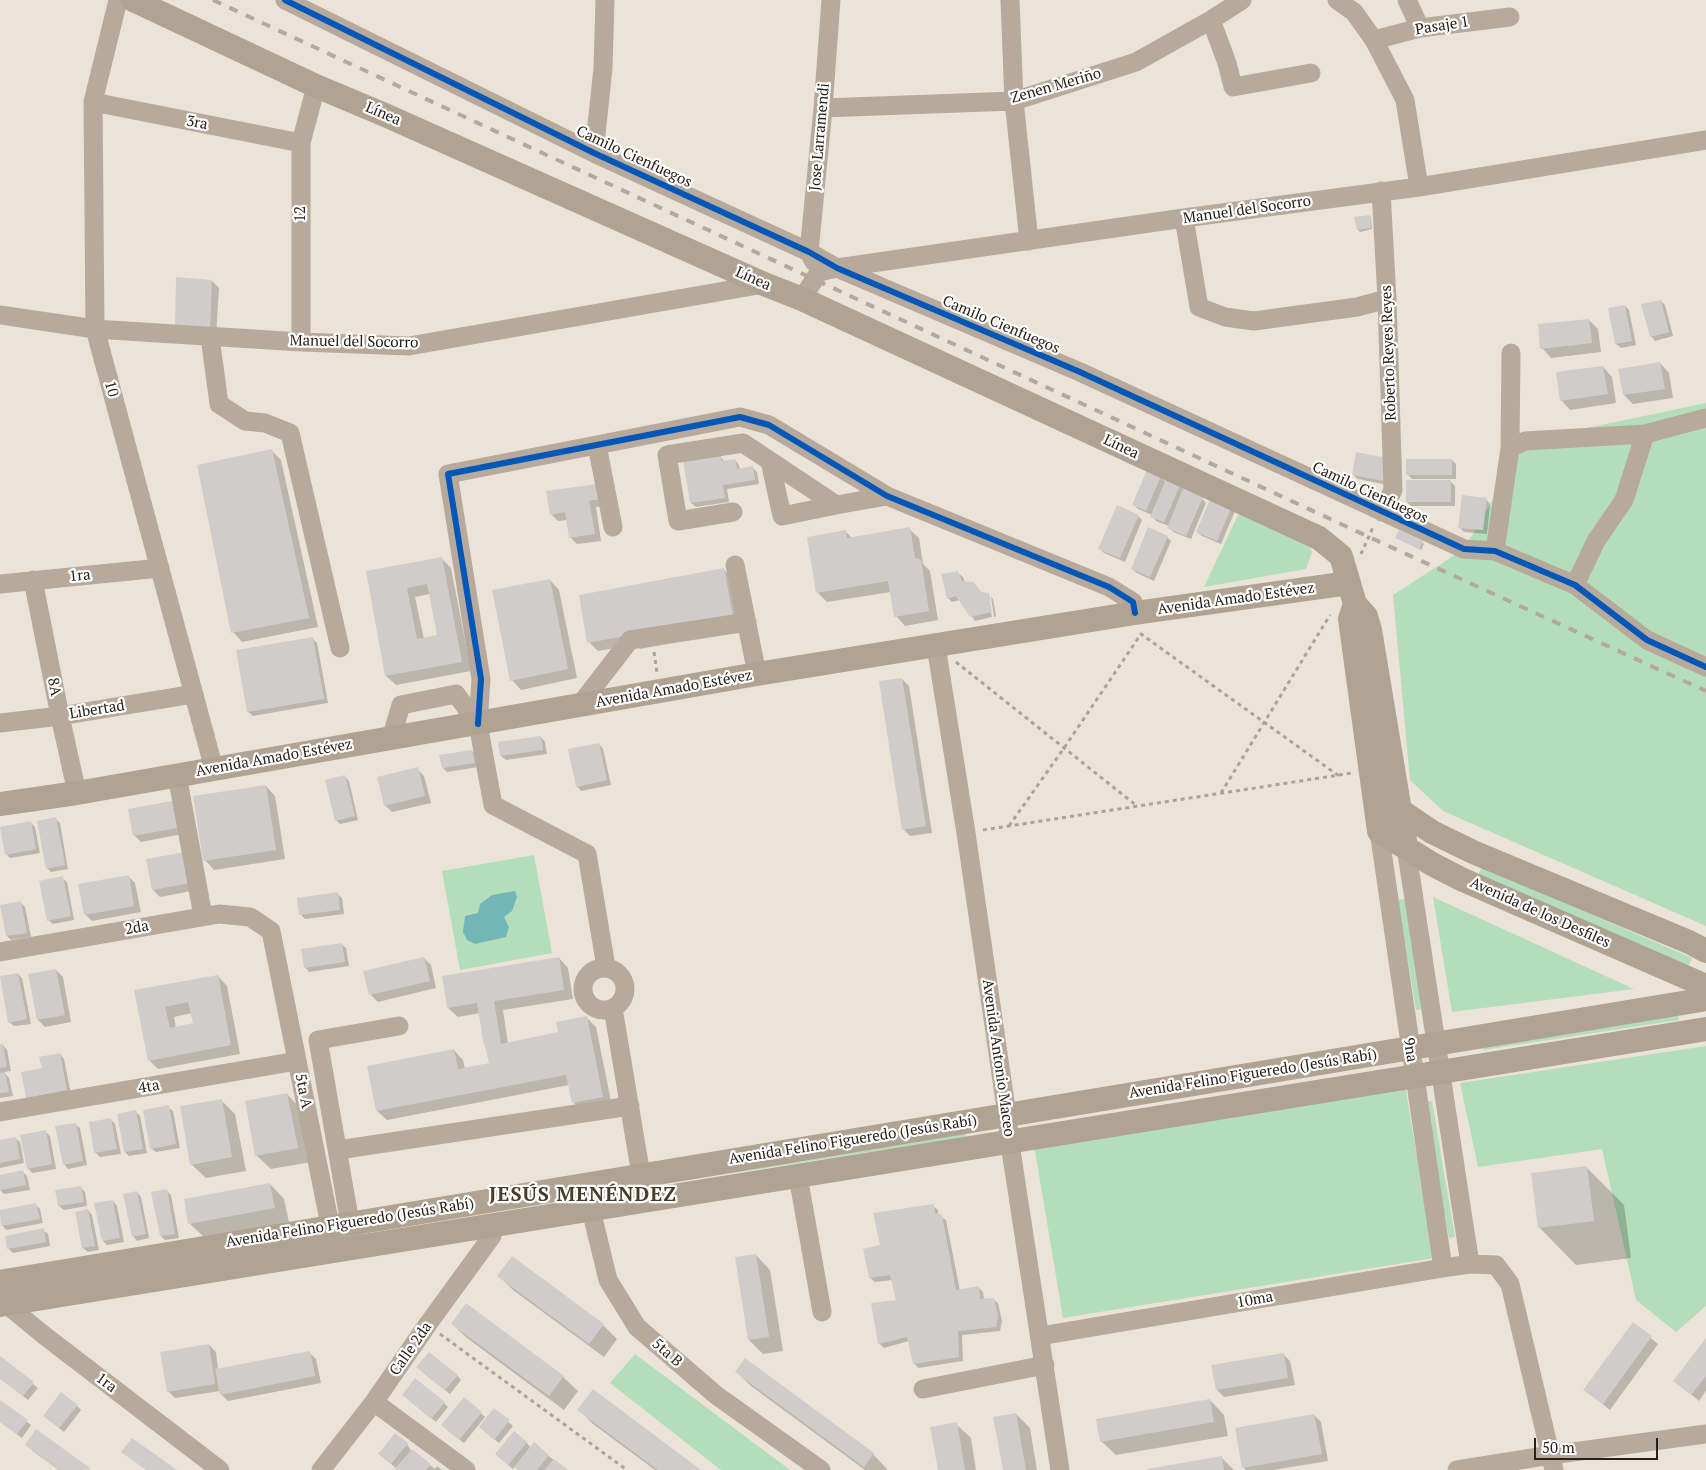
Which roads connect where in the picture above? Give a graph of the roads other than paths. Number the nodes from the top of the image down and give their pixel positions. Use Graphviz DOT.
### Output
graph roads {
  1 [pos="118,0"];
  2 [pos="133,0"];
  3 [pos="285,0"];
  4 [pos="605,0"];
  5 [pos="831,0"];
  6 [pos="1010,0"];
  7 [pos="1242,0"];
  8 [pos="1337,0"];
  9 [pos="1407,0"];
  10 [pos="1510,17"];
  11 [pos="1211,20"];
  12 [pos="1420,28"];
  13 [pos="1374,40"];
  14 [pos="1312,73"];
  15 [pos="316,86"];
  16 [pos="1014,101"];
  17 [pos="93,102"];
  18 [pos="823,108"];
  19 [pos="1706,140"];
  20 [pos="301,143"];
  21 [pos="594,153"];
  22 [pos="1420,187"];
  23 [pos="1381,191"];
  24 [pos="1184,218"];
  25 [pos="1029,241"];
  26 [pos="809,252"];
  27 [pos="837,268"];
  28 [pos="819,272"];
  29 [pos="764,284"];
  30 [pos="802,299"];
  31 [pos="1387,299"];
  32 [pos="0,315"];
  33 [pos="95,329"];
  34 [pos="210,337"];
  35 [pos="301,342"];
  36 [pos="1510,352"];
  37 [pos="1706,418"];
  38 [pos="1645,434"];
  39 [pos="597,445"];
  40 [pos="1510,448"];
  41 [pos="770,462"];
  42 [pos="887,496"];
  43 [pos="836,505"];
  44 [pos="733,512"];
  45 [pos="1382,512"];
  46 [pos="613,527"];
  47 [pos="1494,551"];
  48 [pos="735,565"];
  49 [pos="160,568"];
  50 [pos="33,580"];
  51 [pos="0,584"];
  52 [pos="1575,585"];
  53 [pos="1352,594"];
  54 [pos="1135,613"];
  55 [pos="746,622"];
  56 [pos="936,646"];
  57 [pos="340,648"];
  58 [pos="1706,667"];
  59 [pos="757,674"];
  60 [pos="194,694"];
  61 [pos="578,706"];
  62 [pos="60,716"];
  63 [pos="0,723"];
  64 [pos="478,724"];
  65 [pos="391,738"];
  66 [pos="214,768"];
  67 [pos="177,775"];
  68 [pos="77,793"];
  69 [pos="0,804"];
  70 [pos="1401,811"];
  71 [pos="1379,831"];
  72 [pos="1406,847"];
  73 [pos="202,916"];
  74 [pos="271,931"];
  75 [pos="1706,951"];
  76 [pos="0,952"];
  77 [pos="606,968"];
  78 [pos="1706,986"];
  79 [pos="1706,999"];
  80 [pos="614,1008"];
  81 [pos="399,1026"];
  82 [pos="1706,1029"];
  83 [pos="1437,1043"];
  84 [pos="1409,1048"];
  85 [pos="297,1061"];
  86 [pos="1441,1072"];
  87 [pos="1414,1077"];
  88 [pos="630,1106"];
  89 [pos="0,1112"];
  90 [pos="1007,1115"];
  91 [pos="1009,1142"];
  92 [pos="338,1150"];
  93 [pos="641,1175"];
  94 [pos="798,1176"];
  95 [pos="585,1185"];
  96 [pos="590,1210"];
  97 [pos="340,1225"];
  98 [pos="490,1226"];
  99 [pos="335,1251"];
  100 [pos="1470,1264"];
  101 [pos="1442,1268"];
  102 [pos="0,1282"];
  103 [pos="2,1300"];
  104 [pos="822,1312"];
  105 [pos="1040,1336"];
  106 [pos="1045,1365"];
  107 [pos="923,1389"];
  108 [pos="374,1402"];
  109 [pos="1706,1434"];
  110 [pos="1552,1462"];
  111 [pos="220,1470"];
  112 [pos="322,1470"];
  113 [pos="466,1470"];
  114 [pos="821,1470"];
  115 [pos="1060,1470"];
  116 [pos="1457,1470"];
  1 -- 17 [label="street, 10"];
  2 -- 15 [label="main road, Línea"];
  3 -- 21 [label="street, Camilo Cienfuegos"];
  4 -- 21 [label="street"];
  5 -- 18 [label="street, Jose Larramendi"];
  6 -- 16 [label="street"];
  7 -- 11 [label="street, Zenen Meriño"];
  8 -- 13 [label="street"];
  9 -- 12 [label="street"];
  10 -- 12 [label="street, Pasaje 1"];
  11 -- 14 [label="street"];
  11 -- 16 [label="street, Zenen Meriño"];
  12 -- 13 [label="street, Pasaje 1"];
  13 -- 22 [label="street"];
  15 -- 20 [label="street, 12"];
  15 -- 29 [label="main road, Línea"];
  16 -- 18 [label="street, Zenen Meriño"];
  16 -- 25 [label="street"];
  17 -- 20 [label="street, 3ra"];
  17 -- 33 [label="street, 10"];
  18 -- 26 [label="street, Jose Larramendi"];
  19 -- 22 [label="street, Manuel del Socorro"];
  20 -- 35 [label="street, 12"];
  21 -- 26 [label="street, Camilo Cienfuegos"];
  22 -- 23 [label="street, Manuel del Socorro"];
  23 -- 24 [label="street, Manuel del Socorro"];
  23 -- 31 [label="street, Roberto Reyes Reyes"];
  24 -- 25 [label="street, Manuel del Socorro"];
  24 -- 31 [label="street"];
  25 -- 27 [label="street, Manuel del Socorro"];
  26 -- 27 [label="street, Camilo Cienfuegos"];
  26 -- 28 [label="street"];
  27 -- 28 [label="street, Manuel del Socorro"];
  27 -- 45 [label="street, Camilo Cienfuegos"];
  28 -- 30 [label="street"];
  29 -- 30 [label="main road, Línea"];
  29 -- 35 [label="street, Manuel del Socorro"];
  30 -- 53 [label="main road, Línea"];
  31 -- 45 [label="street, Roberto Reyes Reyes"];
  32 -- 33 [label="street, Manuel del Socorro"];
  33 -- 34 [label="street, Manuel del Socorro"];
  33 -- 49 [label="street, 10"];
  34 -- 35 [label="street, Manuel del Socorro"];
  34 -- 57 [label="street"];
  36 -- 40 [label="street"];
  37 -- 38 [label="street"];
  38 -- 40 [label="street"];
  38 -- 52 [label="street"];
  39 -- 42 [label="street"];
  39 -- 46 [label="street"];
  39 -- 64 [label="street"];
  40 -- 47 [label="street"];
  41 -- 43 [label="street"];
  41 -- 43 [label="street"];
  41 -- 44 [label="street"];
  42 -- 43 [label="street"];
  42 -- 54 [label="street"];
  45 -- 47 [label="street, Camilo Cienfuegos"];
  47 -- 52 [label="street, Camilo Cienfuegos"];
  48 -- 55 [label="street"];
  49 -- 50 [label="street, 1ra"];
  49 -- 60 [label="street, 10"];
  50 -- 51 [label="street, 1ra"];
  50 -- 62 [label="street, 8A"];
  52 -- 58 [label="street, Camilo Cienfuegos"];
  53 -- 54 [label="main road, Avenida Amado Estévez"];
  53 -- 70 [label="main road"];
  53 -- 71 [label="main road"];
  54 -- 56 [label="main road, Avenida Amado Estévez"];
  55 -- 59 [label="street"];
  55 -- 61 [label="street"];
  56 -- 59 [label="main road, Avenida Amado Estévez"];
  56 -- 90 [label="street, Avenida Antonio Maceo"];
  59 -- 61 [label="main road, Avenida Amado Estévez"];
  60 -- 62 [label="street, Libertad"];
  60 -- 66 [label="street, 10"];
  61 -- 64 [label="main road, Avenida Amado Estévez"];
  62 -- 63 [label="street, Libertad"];
  62 -- 68 [label="street, 8A"];
  64 -- 65 [label="main road, Avenida Amado Estévez"];
  64 -- 65 [label="street"];
  64 -- 77 [label="street"];
  65 -- 66 [label="main road, Avenida Amado Estévez"];
  66 -- 67 [label="main road, Avenida Amado Estévez"];
  67 -- 68 [label="main road, Avenida Amado Estévez"];
  67 -- 73 [label="street"];
  68 -- 69 [label="main road, Avenida Amado Estévez"];
  70 -- 72 [label="main road"];
  70 -- 75 [label="main road, Avenida de los Desfiles"];
  71 -- 72 [label="main road, Avenida de los Desfiles"];
  71 -- 84 [label="street, 9na"];
  72 -- 78 [label="main road, Avenida de los Desfiles"];
  72 -- 83 [label="street, 9na"];
  73 -- 74 [label="street, 2da"];
  73 -- 76 [label="street, 2da"];
  74 -- 85 [label="street, 5ta A"];
  77 -- 80 [label="street"];
  77 -- 80 [label="street"];
  79 -- 83 [label="main road, Avenida Felino Figueredo (Jesús Rabí)"];
  80 -- 88 [label="street"];
  81 -- 92 [label="street"];
  82 -- 86 [label="main road, Avenida Felino Figueredo (Jesús Rabí)"];
  83 -- 84 [label="main road, Avenida Felino Figueredo (Jesús Rabí)"];
  83 -- 86 [label="street, 9na"];
  84 -- 87 [label="street, 9na"];
  84 -- 90 [label="main road, Avenida Felino Figueredo (Jesús Rabí)"];
  85 -- 89 [label="street, 4ta"];
  85 -- 97 [label="street, 5ta A"];
  86 -- 87 [label="main road, Avenida Felino Figueredo (Jesús Rabí)"];
  86 -- 100 [label="street"];
  87 -- 91 [label="main road, Avenida Felino Figueredo (Jesús Rabí)"];
  87 -- 101 [label="street, 9na"];
  88 -- 92 [label="street"];
  88 -- 93 [label="street"];
  90 -- 91 [label="street, Avenida Antonio Maceo"];
  90 -- 93 [label="main road, Avenida Felino Figueredo (Jesús Rabí)"];
  91 -- 94 [label="main road, Avenida Felino Figueredo (Jesús Rabí)"];
  91 -- 105 [label="street, Avenida Antonio Maceo"];
  92 -- 97 [label="street"];
  93 -- 95 [label="main road, Avenida Felino Figueredo (Jesús Rabí)"];
  94 -- 96 [label="main road, Avenida Felino Figueredo (Jesús Rabí)"];
  94 -- 104 [label="street"];
  95 -- 96 [label="street, 5ta B"];
  95 -- 97 [label="main road, Avenida Felino Figueredo (Jesús Rabí)"];
  96 -- 98 [label="main road, Avenida Felino Figueredo (Jesús Rabí)"];
  96 -- 114 [label="street, 5ta B"];
  97 -- 99 [label="street, 5ta A"];
  97 -- 102 [label="main road, Avenida Felino Figueredo (Jesús Rabí)"];
  98 -- 99 [label="main road, Avenida Felino Figueredo (Jesús Rabí)"];
  98 -- 108 [label="street, Calle 2da"];
  99 -- 103 [label="main road, Avenida Felino Figueredo (Jesús Rabí)"];
  100 -- 101 [label="street, 10ma"];
  100 -- 110 [label="street"];
  101 -- 105 [label="street, 10ma"];
  103 -- 111 [label="street, 1ra"];
  105 -- 106 [label="street, Avenida Antonio Maceo"];
  106 -- 107 [label="street"];
  106 -- 115 [label="street, Avenida Antonio Maceo"];
  108 -- 112 [label="street, Calle 2da"];
  108 -- 113 [label="street"];
  109 -- 110 [label="street"];
  110 -- 116 [label="street"];
}
